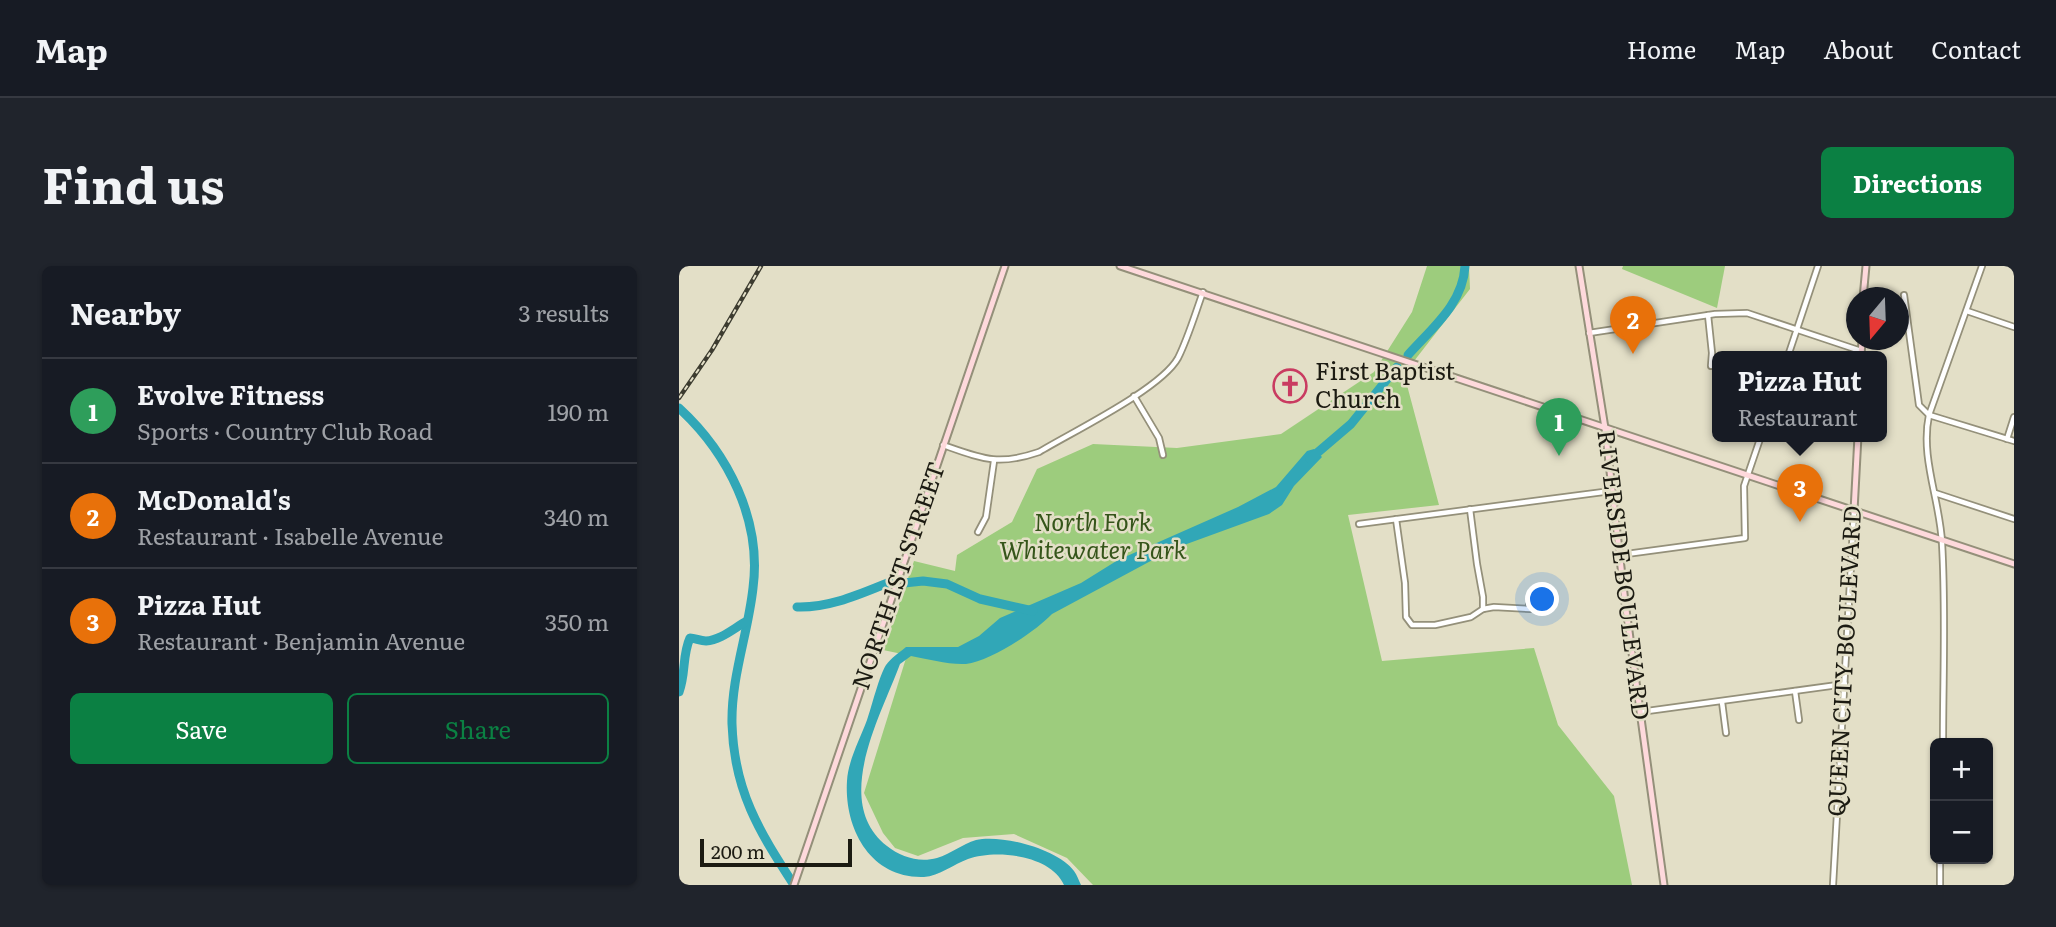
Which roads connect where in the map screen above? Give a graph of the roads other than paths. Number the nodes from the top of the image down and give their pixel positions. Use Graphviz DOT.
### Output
graph roads {
  1 [pos="1005,266"];
  2 [pos="1119,266"];
  3 [pos="1579,266"];
  4 [pos="1818,266"];
  5 [pos="1866,266"];
  6 [pos="1982,266"];
  7 [pos="1864,287"];
  8 [pos="1203,292"];
  9 [pos="1967,311"];
  10 [pos="1708,315"];
  11 [pos="2014,327"];
  12 [pos="1797,329"];
  13 [pos="1909,332"];
  14 [pos="1589,333"];
  15 [pos="1790,351"];
  16 [pos="1856,351"];
  17 [pos="1711,366"];
  18 [pos="1134,396"];
  19 [pos="1929,415"];
  20 [pos="2014,417"];
  21 [pos="1605,429"];
  22 [pos="2007,439"];
  23 [pos="2014,441"];
  24 [pos="1759,442"];
  25 [pos="1858,442"];
  26 [pos="943,445"];
  27 [pos="1163,456"];
  28 [pos="994,461"];
  29 [pos="1748,476"];
  30 [pos="1611,491"];
  31 [pos="1935,493"];
  32 [pos="1471,509"];
  33 [pos="1854,511"];
  34 [pos="1396,519"];
  35 [pos="2014,519"];
  36 [pos="1359,524"];
  37 [pos="978,532"];
  38 [pos="1942,541"];
  39 [pos="1619,555"];
  40 [pos="2014,564"];
  41 [pos="1529,605"];
  42 [pos="1483,609"];
  43 [pos="1845,684"];
  44 [pos="1795,691"];
  45 [pos="1722,702"];
  46 [pos="1640,712"];
  47 [pos="1799,720"];
  48 [pos="1726,733"];
  49 [pos="1943,738"];
  50 [pos="1940,864"];
  51 [pos="794,885"];
  52 [pos="1664,885"];
  53 [pos="1833,885"];
  54 [pos="1940,885"];
  1 -- 26 [label="main road, NORTH 1ST STREET"];
  2 -- 8 [label="main road"];
  3 -- 14 [label="main road, RIVERSIDE BOULEVARD"];
  4 -- 12 [label="street"];
  5 -- 7 [label="main road"];
  6 -- 9 [label="street"];
  8 -- 18 [label="street"];
  8 -- 21 [label="main road"];
  9 -- 11 [label="street"];
  9 -- 19 [label="street"];
  10 -- 12 [label="street"];
  10 -- 14 [label="street"];
  10 -- 17 [label="street"];
  12 -- 15 [label="street"];
  12 -- 16 [label="street"];
  13 -- 19 [label="street"];
  14 -- 21 [label="main road, RIVERSIDE BOULEVARD"];
  18 -- 27 [label="street"];
  18 -- 28 [label="street"];
  19 -- 22 [label="street"];
  19 -- 31 [label="street"];
  20 -- 22 [label="street"];
  21 -- 29 [label="main road"];
  21 -- 30 [label="main road, RIVERSIDE BOULEVARD"];
  22 -- 23 [label="street"];
  24 -- 29 [label="street"];
  25 -- 33 [label="main road, QUEEN CITY BOULEVARD"];
  26 -- 28 [label="street"];
  26 -- 51 [label="main road, NORTH 1ST STREET"];
  28 -- 37 [label="street"];
  29 -- 33 [label="main road"];
  29 -- 39 [label="street"];
  30 -- 32 [label="street"];
  30 -- 39 [label="main road, RIVERSIDE BOULEVARD"];
  31 -- 35 [label="street"];
  31 -- 38 [label="street"];
  32 -- 34 [label="street"];
  32 -- 42 [label="street"];
  33 -- 38 [label="main road"];
  33 -- 43 [label="street, QUEEN CITY BOULEVARD"];
  34 -- 36 [label="street"];
  34 -- 42 [label="street"];
  38 -- 40 [label="main road"];
  38 -- 49 [label="street"];
  39 -- 46 [label="main road, RIVERSIDE BOULEVARD"];
  41 -- 42 [label="street"];
  43 -- 44 [label="street"];
  43 -- 53 [label="street, QUEEN CITY BOULEVARD"];
  44 -- 45 [label="street"];
  44 -- 47 [label="street"];
  45 -- 46 [label="street"];
  45 -- 48 [label="street"];
  46 -- 52 [label="main road, RIVERSIDE BOULEVARD"];
  50 -- 54 [label="street"];
}
